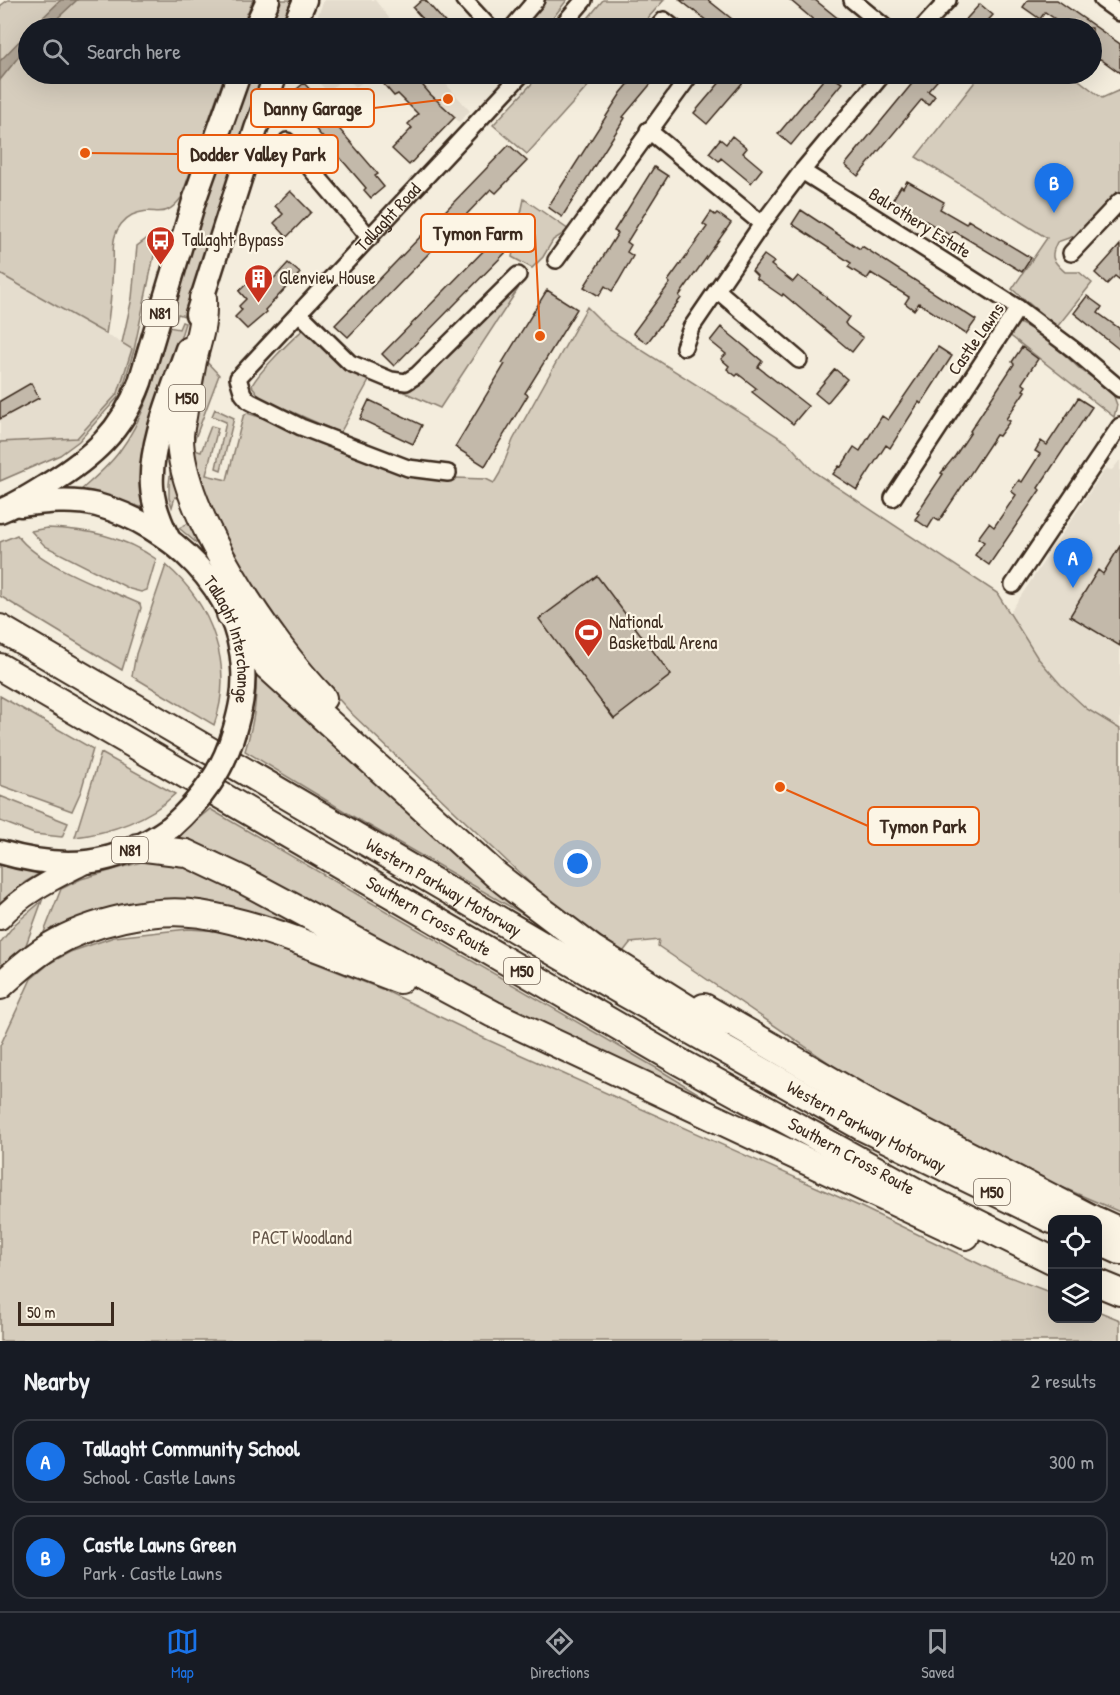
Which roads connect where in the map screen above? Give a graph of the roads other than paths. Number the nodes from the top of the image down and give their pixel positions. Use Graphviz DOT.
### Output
graph roads {
  1 [pos="268,0"];
  2 [pos="304,0"];
  3 [pos="464,0"];
  4 [pos="536,0"];
  5 [pos="584,0"];
  6 [pos="852,0"];
  7 [pos="948,0"];
  8 [pos="1102,0"];
  9 [pos="1120,13"];
  10 [pos="260,18"];
  11 [pos="297,18"];
  12 [pos="481,18"];
  13 [pos="521,18"];
  14 [pos="569,18"];
  15 [pos="874,18"];
  16 [pos="931,18"];
  17 [pos="235,84"];
  18 [pos="273,84"];
  19 [pos="513,84"];
  20 [pos="683,84"];
  21 [pos="875,84"];
  22 [pos="648,130"];
  23 [pos="288,141"];
  24 [pos="802,171"];
  25 [pos="1120,201"];
  26 [pos="762,224"];
  27 [pos="370,238"];
  28 [pos="1071,253"];
  29 [pos="556,260"];
  30 [pos="518,274"];
  31 [pos="717,290"];
  32 [pos="202,298"];
  33 [pos="1018,308"];
  34 [pos="299,313"];
  35 [pos="684,347"];
  36 [pos="799,360"];
  37 [pos="1120,389"];
  38 [pos="1120,426"];
  39 [pos="448,473"];
  40 [pos="892,498"];
  41 [pos="8,508"];
  42 [pos="169,540"];
  43 [pos="1013,585"];
  44 [pos="230,614"];
  45 [pos="0,628"];
  46 [pos="0,667"];
  47 [pos="419,804"];
  48 [pos="137,847"];
  49 [pos="0,852"];
  50 [pos="85,863"];
  51 [pos="551,918"];
  52 [pos="0,919"];
  53 [pos="0,986"];
  54 [pos="493,1014"];
  55 [pos="932,1162"];
  56 [pos="1086,1215"];
  57 [pos="1048,1218"];
  58 [pos="1102,1223"];
  59 [pos="1120,1232"];
  60 [pos="1102,1243"];
  61 [pos="1120,1251"];
  62 [pos="1048,1258"];
  63 [pos="1048,1268"];
  1 -- 10 [label="main road"];
  2 -- 11 [label="main road"];
  3 -- 12 [label="street"];
  4 -- 13 [label="street"];
  5 -- 14 [label="street"];
  6 -- 15 [label="street"];
  7 -- 16 [label="street"];
  8 -- 9 [label="street"];
  17 -- 41 [label="main road, N81"];
  18 -- 32 [label="main road, N81"];
  19 -- 27 [label="street, Tallaght Road"];
  20 -- 22 [label="street"];
  21 -- 24 [label="street"];
  22 -- 26 [label="street"];
  22 -- 29 [label="street"];
  23 -- 27 [label="street"];
  24 -- 26 [label="street"];
  24 -- 33 [label="street, Balrothery Estate"];
  25 -- 28 [label="street"];
  26 -- 31 [label="street"];
  27 -- 34 [label="street, Tallaght Road"];
  30 -- 34 [label="street"];
  31 -- 35 [label="street"];
  31 -- 36 [label="street"];
  32 -- 42 [label="main road, N81"];
  32 -- 47 [label="highway, M50"];
  33 -- 37 [label="street, Castle Lawns"];
  33 -- 40 [label="street, Castle Lawns"];
  34 -- 39 [label="street, Tallaght Road"];
  38 -- 43 [label="street"];
  41 -- 42 [label="main road, Tallaght Interchange / N81"];
  42 -- 44 [label="main road, Tallaght Interchange / N81"];
  44 -- 47 [label="highway, M50"];
  44 -- 48 [label="main road, Tallaght Interchange / N81, bridge"];
  45 -- 55 [label="highway, Western Parkway Motorway / M50"];
  46 -- 62 [label="highway, Southern Cross Route / M50"];
  47 -- 51 [label="highway, M50"];
  48 -- 50 [label="main road, Tallaght Interchange / N81"];
  48 -- 54 [label="highway"];
  49 -- 50 [label="main road, Tallaght Interchange / N81"];
  50 -- 52 [label="main road"];
  51 -- 55 [label="highway, M50"];
  51 -- 56 [label="highway, M50"];
  53 -- 54 [label="highway"];
  54 -- 63 [label="highway"];
  55 -- 57 [label="highway, Western Parkway Motorway / M50"];
  58 -- 59 [label="highway, M50"];
  60 -- 61 [label="highway"];
}
